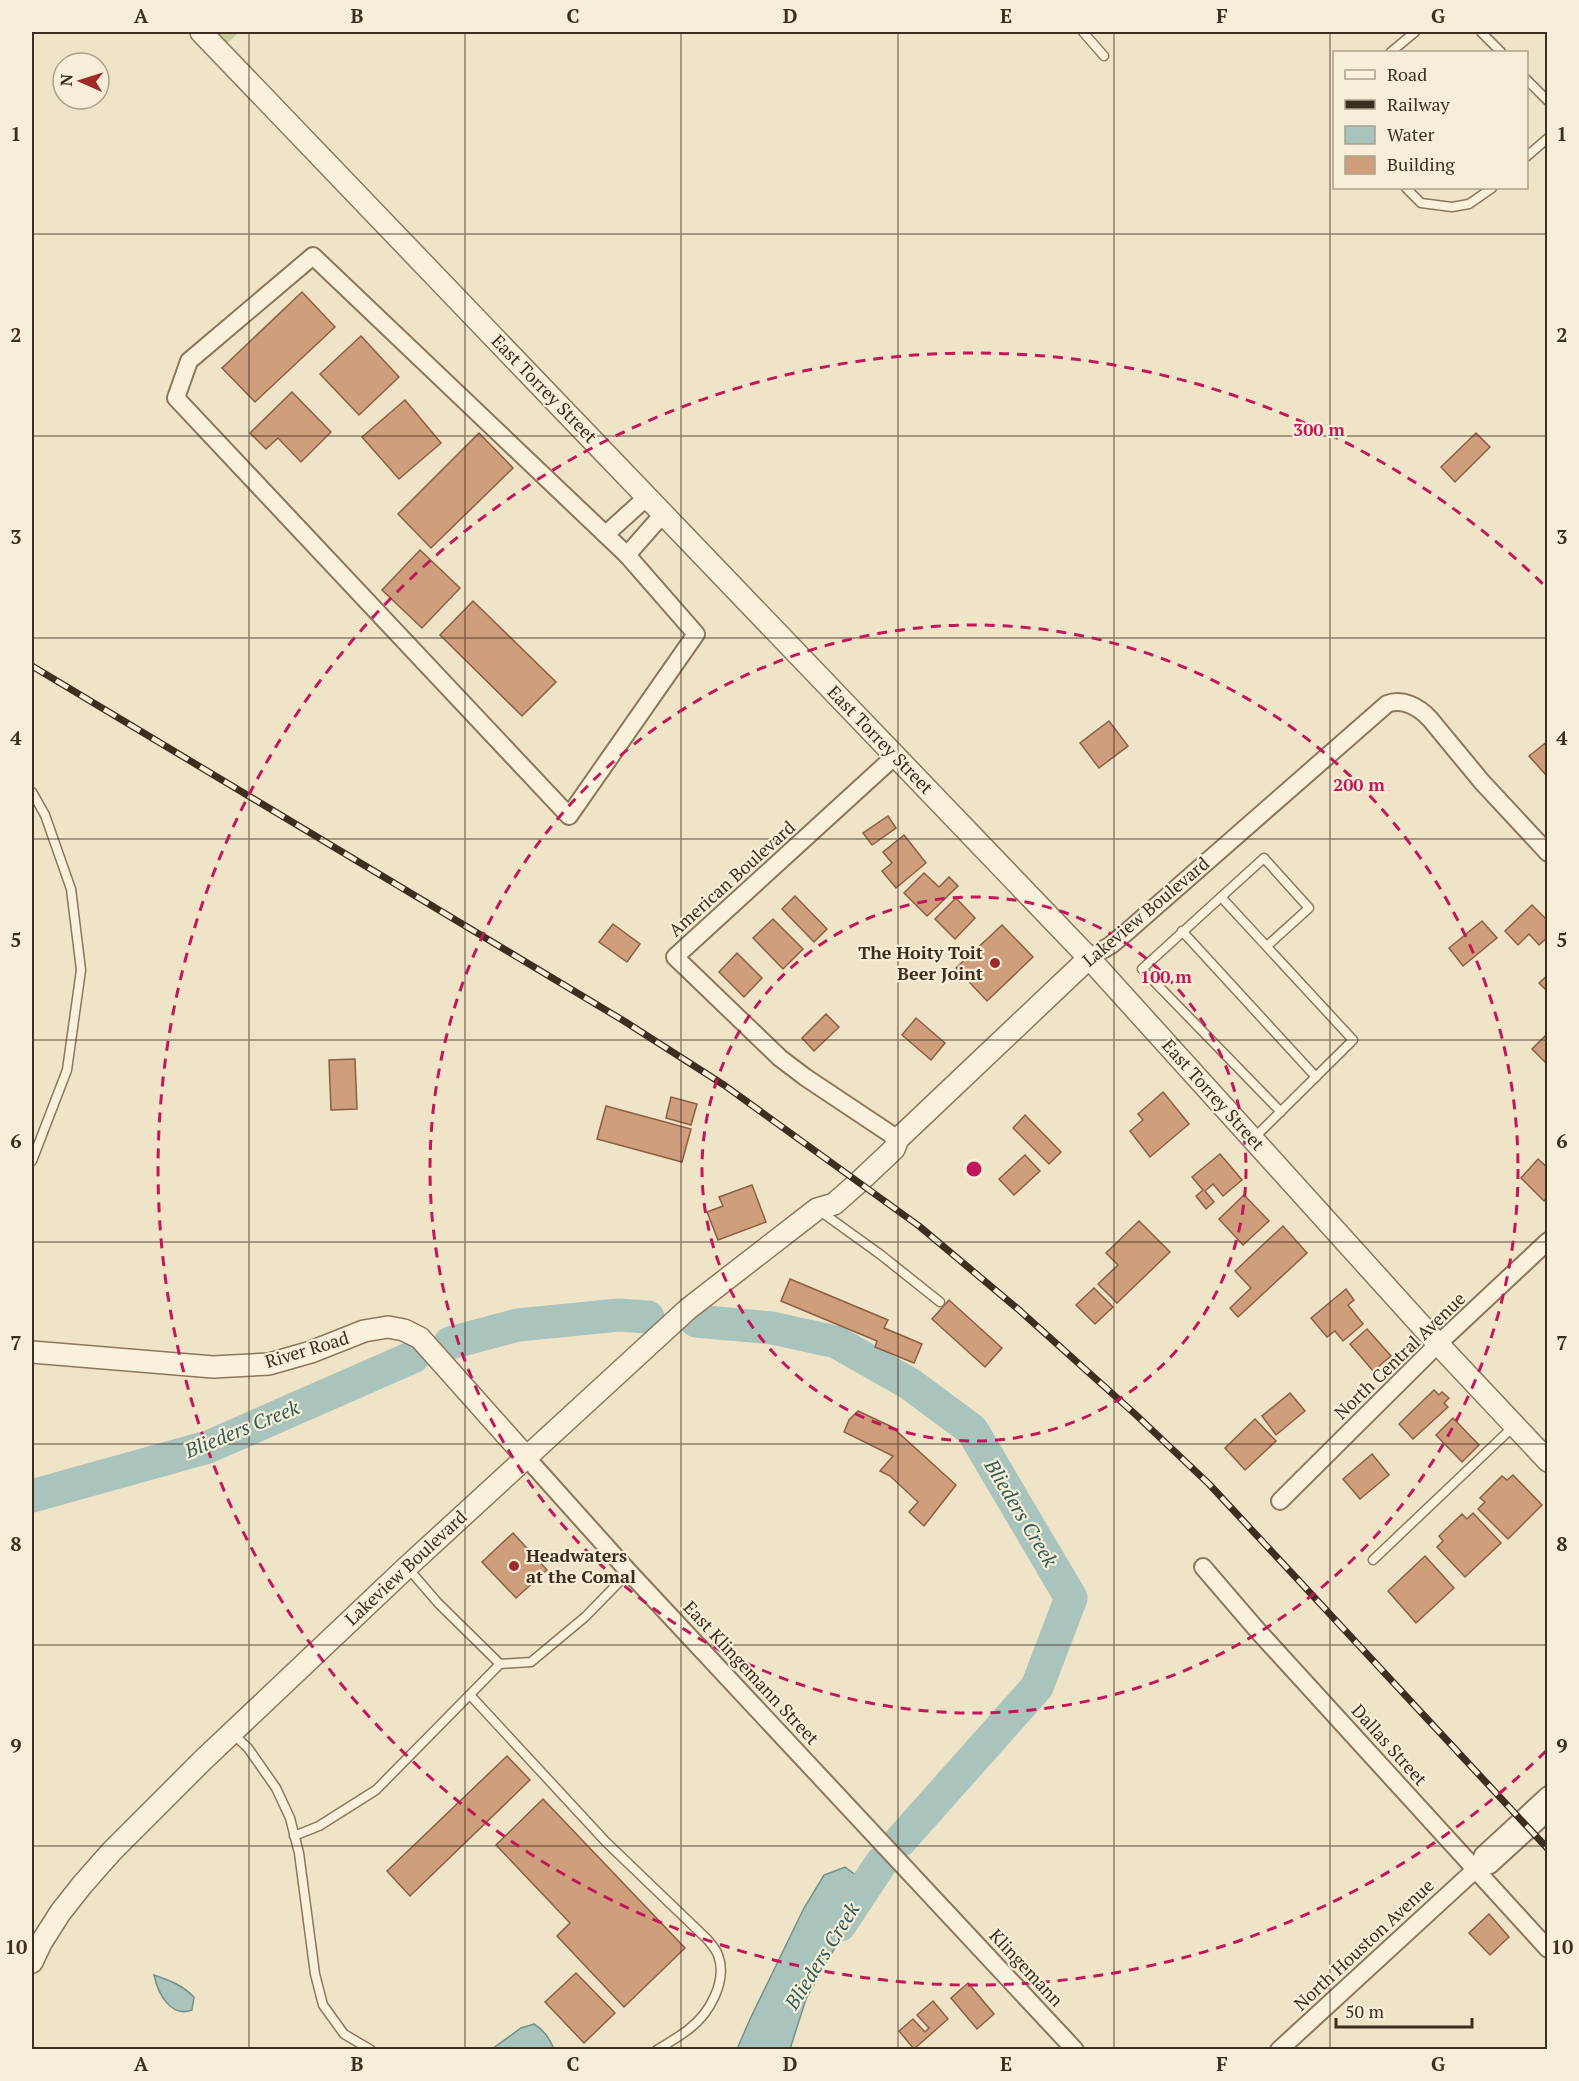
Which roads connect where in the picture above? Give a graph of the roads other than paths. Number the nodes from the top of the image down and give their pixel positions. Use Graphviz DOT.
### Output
graph roads {
  1 [pos="201,32"];
  2 [pos="1083,32"];
  3 [pos="1415,32"];
  4 [pos="1480,32"];
  5 [pos="1392,51"];
  6 [pos="1500,51"];
  7 [pos="1104,56"];
  8 [pos="1528,80"];
  9 [pos="1548,101"];
  10 [pos="1548,138"];
  11 [pos="1528,156"];
  12 [pos="1407,189"];
  13 [pos="1491,189"];
  14 [pos="647,497"];
  15 [pos="663,514"];
  16 [pos="606,534"];
  17 [pos="627,555"];
  18 [pos="895,756"];
  19 [pos="32,792"];
  20 [pos="1548,853"];
  21 [pos="1221,897"];
  22 [pos="1182,932"];
  23 [pos="1267,946"];
  24 [pos="1089,958"];
  25 [pos="1316,1077"];
  26 [pos="1281,1112"];
  27 [pos="898,1138"];
  28 [pos="1253,1139"];
  29 [pos="32,1161"];
  30 [pos="817,1209"];
  31 [pos="1548,1241"];
  32 [pos="940,1302"];
  33 [pos="1438,1344"];
  34 [pos="32,1352"];
  35 [pos="1515,1426"];
  36 [pos="526,1457"];
  37 [pos="1548,1461"];
  38 [pos="1280,1501"];
  39 [pos="1373,1560"];
  40 [pos="407,1567"];
  41 [pos="1203,1567"];
  42 [pos="629,1572"];
  43 [pos="500,1664"];
  44 [pos="470,1695"];
  45 [pos="232,1732"];
  46 [pos="1548,1795"];
  47 [pos="1548,1812"];
  48 [pos="294,1836"];
  49 [pos="1476,1869"];
  50 [pos="948,1914"];
  51 [pos="1548,1949"];
  52 [pos="32,1962"];
  53 [pos="371,2049"];
  54 [pos="657,2049"];
  55 [pos="1075,2049"];
  56 [pos="1279,2049"];
  1 -- 14 [label="street, East Torrey Street"];
  2 -- 7 [label="lane"];
  3 -- 5 [label="lane"];
  4 -- 6 [label="lane"];
  8 -- 9 [label="lane"];
  10 -- 11 [label="lane"];
  12 -- 13 [label="lane"];
  14 -- 15 [label="street, East Torrey Street"];
  14 -- 16 [label="street"];
  15 -- 17 [label="street"];
  15 -- 18 [label="street, East Torrey Street"];
  16 -- 17 [label="street"];
  16 -- 17 [label="street"];
  18 -- 24 [label="street, East Torrey Street"];
  18 -- 27 [label="street, American Boulevard"];
  19 -- 29 [label="lane"];
  20 -- 24 [label="street, Lakeview Boulevard"];
  21 -- 22 [label="lane"];
  21 -- 23 [label="lane"];
  21 -- 23 [label="lane"];
  22 -- 25 [label="lane"];
  22 -- 26 [label="lane"];
  23 -- 25 [label="lane"];
  24 -- 27 [label="street, Lakeview Boulevard"];
  24 -- 28 [label="street, East Torrey Street"];
  25 -- 26 [label="lane"];
  26 -- 28 [label="lane"];
  27 -- 30 [label="street, Lakeview Boulevard"];
  28 -- 33 [label="street, East Torrey Street"];
  30 -- 32 [label="lane"];
  30 -- 36 [label="street, Lakeview Boulevard"];
  31 -- 33 [label="street, North Central Avenue"];
  33 -- 35 [label="street, East Torrey Street"];
  33 -- 38 [label="street, North Central Avenue"];
  34 -- 36 [label="street, River Road"];
  35 -- 37 [label="street, East Torrey Street"];
  35 -- 39 [label="lane"];
  36 -- 40 [label="street, Lakeview Boulevard"];
  36 -- 42 [label="street, East Klingemann Street"];
  40 -- 43 [label="lane"];
  40 -- 45 [label="street, Lakeview Boulevard"];
  41 -- 49 [label="street, Dallas Street"];
  42 -- 43 [label="lane"];
  42 -- 50 [label="street, East Klingemann Street"];
  43 -- 44 [label="lane"];
  44 -- 48 [label="lane"];
  44 -- 54 [label="lane"];
  45 -- 48 [label="lane"];
  45 -- 52 [label="street, Lakeview Boulevard"];
  46 -- 49 [label="street, North Houston Avenue"];
  47 -- 49 [label="street, North Houston Avenue"];
  48 -- 53 [label="lane"];
  49 -- 51 [label="street, Dallas Street"];
  49 -- 56 [label="street, North Houston Avenue"];
  50 -- 55 [label="street, Klingemann"];
}
